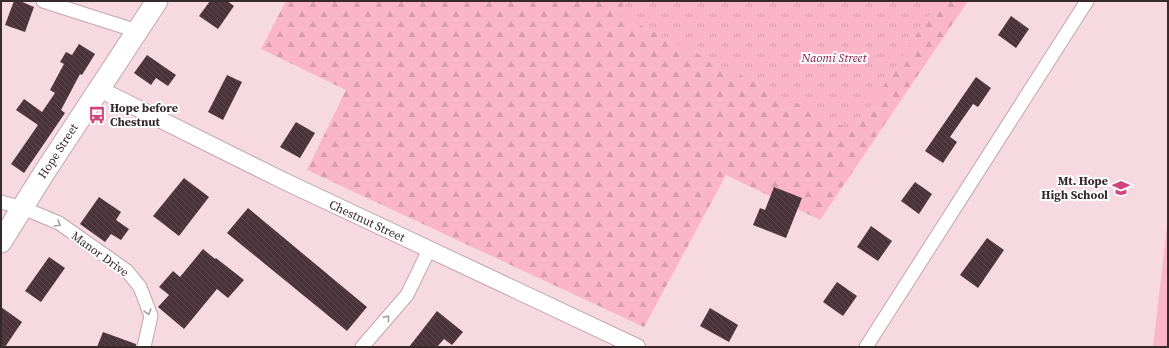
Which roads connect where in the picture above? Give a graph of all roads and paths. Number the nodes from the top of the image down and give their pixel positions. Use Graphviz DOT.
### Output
graph roads {
  1 [pos="43,1"];
  2 [pos="156,1"];
  3 [pos="1087,1"];
  4 [pos="137,31"];
  5 [pos="99,90"];
  6 [pos="1,202"];
  7 [pos="23,208"];
  8 [pos="1,242"];
  9 [pos="430,250"];
  10 [pos="144,347"];
  11 [pos="362,347"];
  12 [pos="637,347"];
  13 [pos="866,347"];
  1 -- 4 [label="street"];
  2 -- 4 [label="main road, Hope Street"];
  3 -- 13 [label="street"];
  4 -- 5 [label="main road, Hope Street"];
  5 -- 7 [label="main road, Hope Street"];
  5 -- 9 [label="street, Chestnut Street"];
  6 -- 7 [label="street, Manor Drive"];
  7 -- 8 [label="main road, Hope Street"];
  7 -- 10 [label="street, Manor Drive, one-way"];
  11 -- 9 [label="street, one-way"];
  9 -- 12 [label="street, Chestnut Street"];
}
